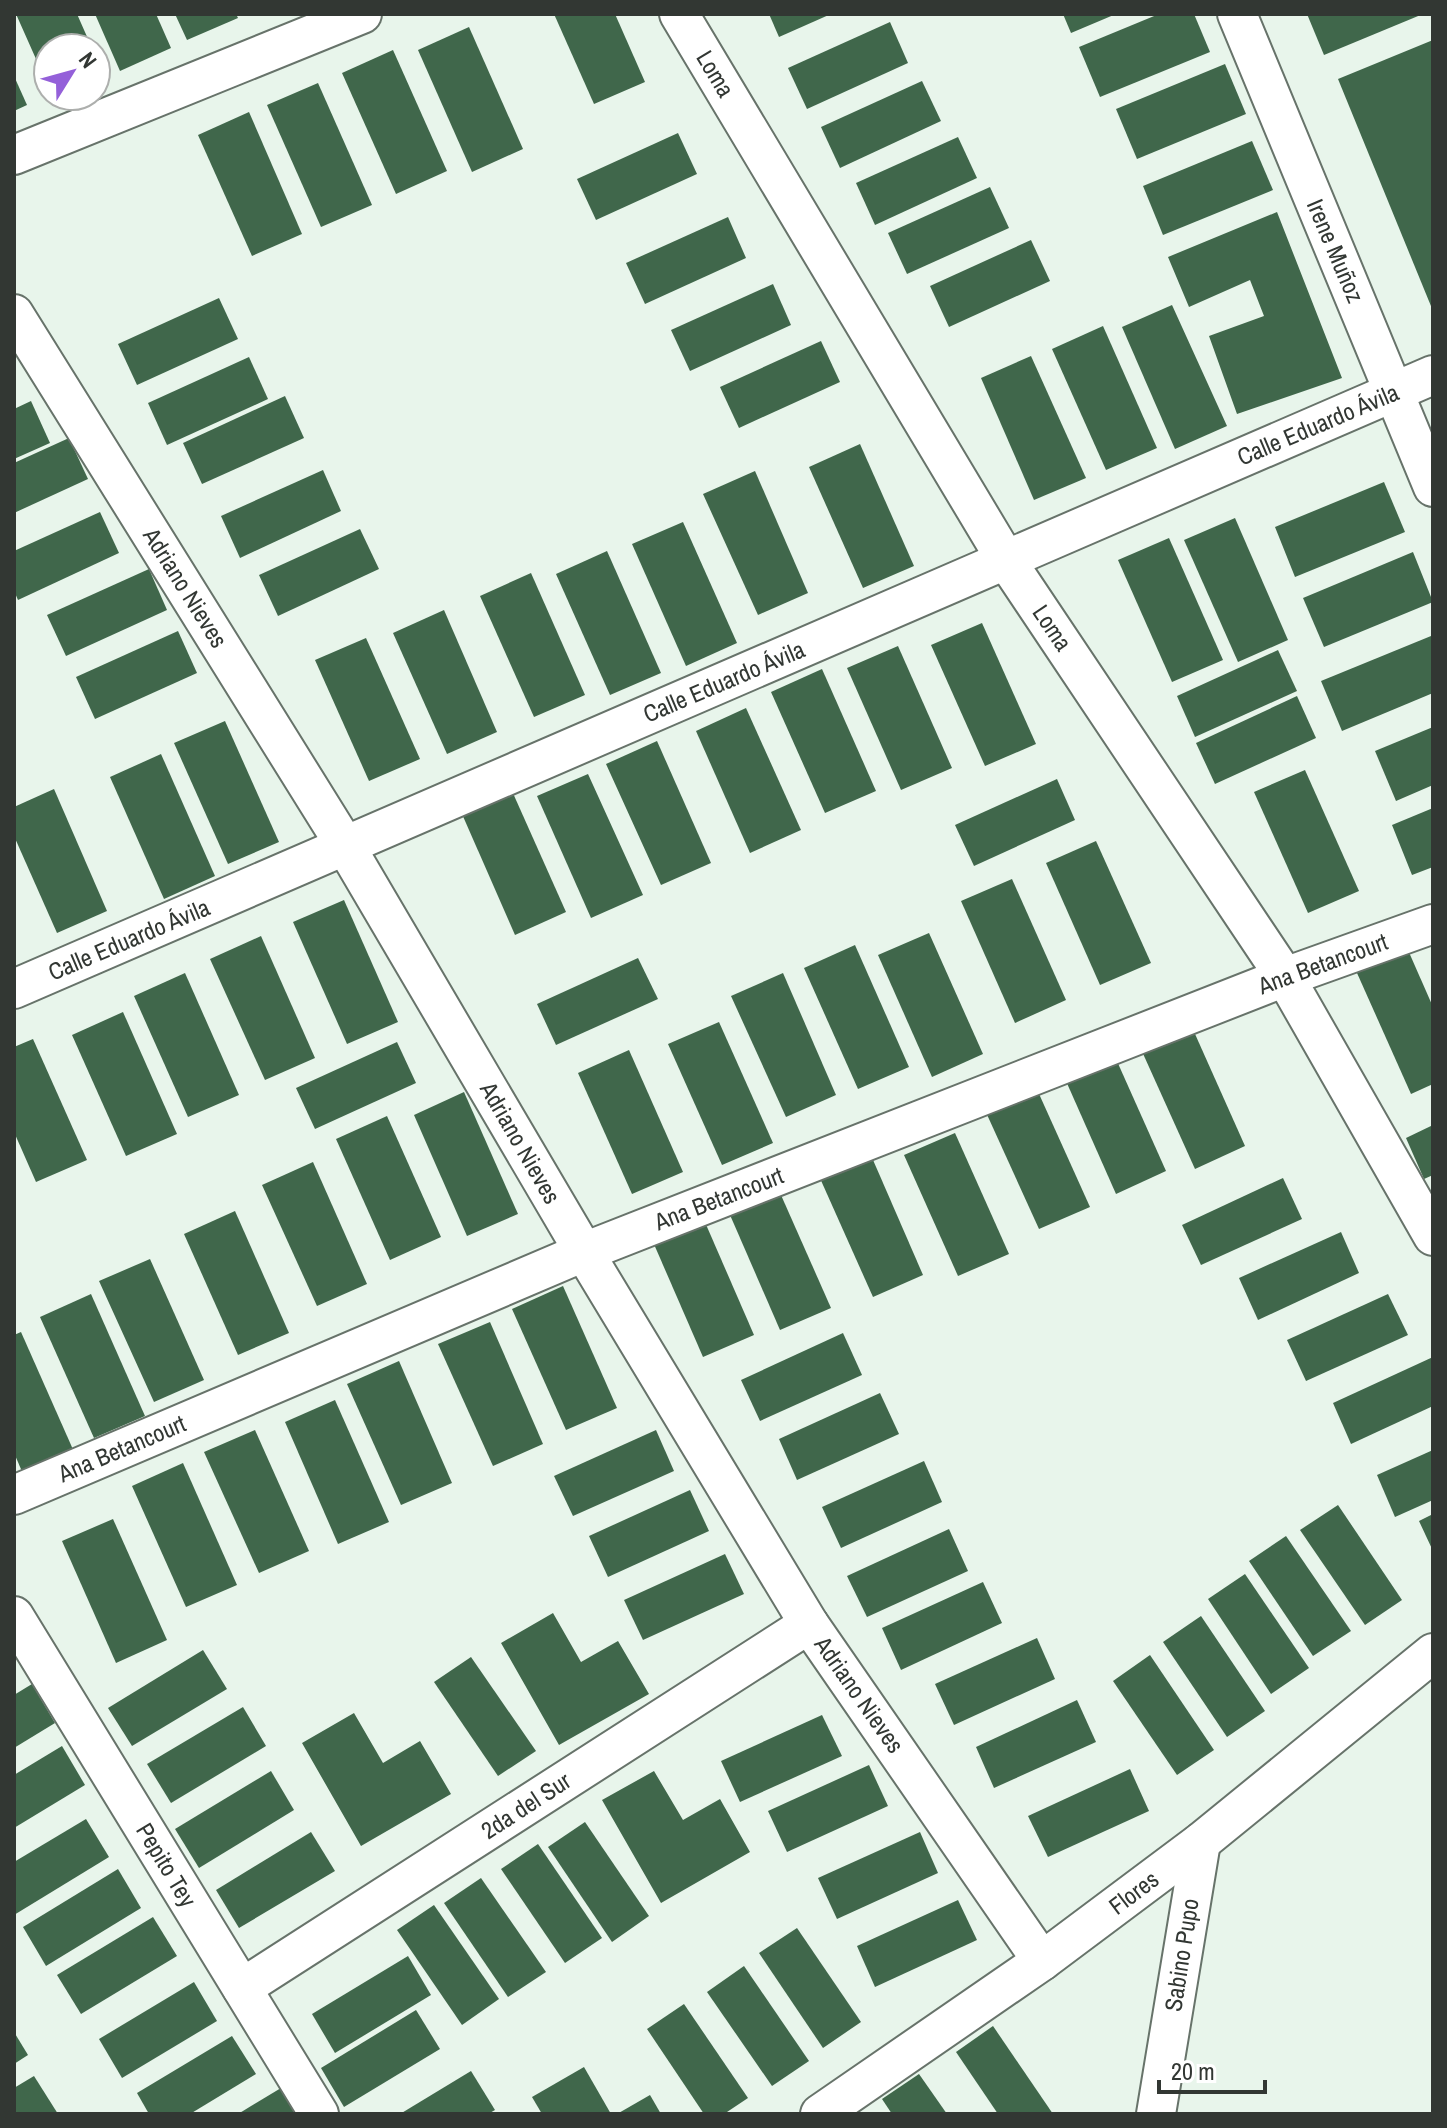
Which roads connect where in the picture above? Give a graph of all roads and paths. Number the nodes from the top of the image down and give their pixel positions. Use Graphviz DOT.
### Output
graph roads {
  1 [pos="362,14"];
  2 [pos="679,14"];
  3 [pos="1237,14"];
  4 [pos="14,155"];
  5 [pos="14,314"];
  6 [pos="1433,375"];
  7 [pos="1393,392"];
  8 [pos="1433,487"];
  9 [pos="1006,560"];
  10 [pos="346,847"];
  11 [pos="1433,924"];
  12 [pos="1285,977"];
  13 [pos="14,989"];
  14 [pos="1433,1236"];
  15 [pos="584,1252"];
  16 [pos="14,1495"];
  17 [pos="14,1616"];
  18 [pos="809,1624"];
  19 [pos="1433,1653"];
  20 [pos="1201,1842"];
  21 [pos="1042,1961"];
  22 [pos="242,1988"];
  23 [pos="319,2114"];
  24 [pos="820,2114"];
  25 [pos="1156,2114"];
  1 -- 4 [label="street"];
  2 -- 9 [label="street, Loma"];
  3 -- 7 [label="street, Irene Muñoz"];
  5 -- 10 [label="street, Adriano Nieves"];
  6 -- 7 [label="street, Calle Eduardo Ávila"];
  7 -- 8 [label="street, Irene Muñoz"];
  7 -- 9 [label="street, Calle Eduardo Ávila"];
  9 -- 10 [label="street, Calle Eduardo Ávila"];
  9 -- 12 [label="street, Loma"];
  10 -- 13 [label="street, Calle Eduardo Ávila"];
  10 -- 15 [label="street, Adriano Nieves"];
  11 -- 12 [label="street, Ana Betancourt"];
  12 -- 14 [label="street, Loma"];
  12 -- 15 [label="street, Ana Betancourt"];
  15 -- 16 [label="street, Ana Betancourt"];
  15 -- 18 [label="street, Adriano Nieves"];
  17 -- 22 [label="street, Pepito Tey"];
  18 -- 21 [label="street, Adriano Nieves"];
  18 -- 22 [label="street, 2da del Sur"];
  19 -- 20 [label="street, Flores"];
  20 -- 21 [label="street, Flores"];
  20 -- 25 [label="street, Sabino Pupo"];
  21 -- 24 [label="street, Flores"];
  22 -- 23 [label="street, Pepito Tey"];
}
